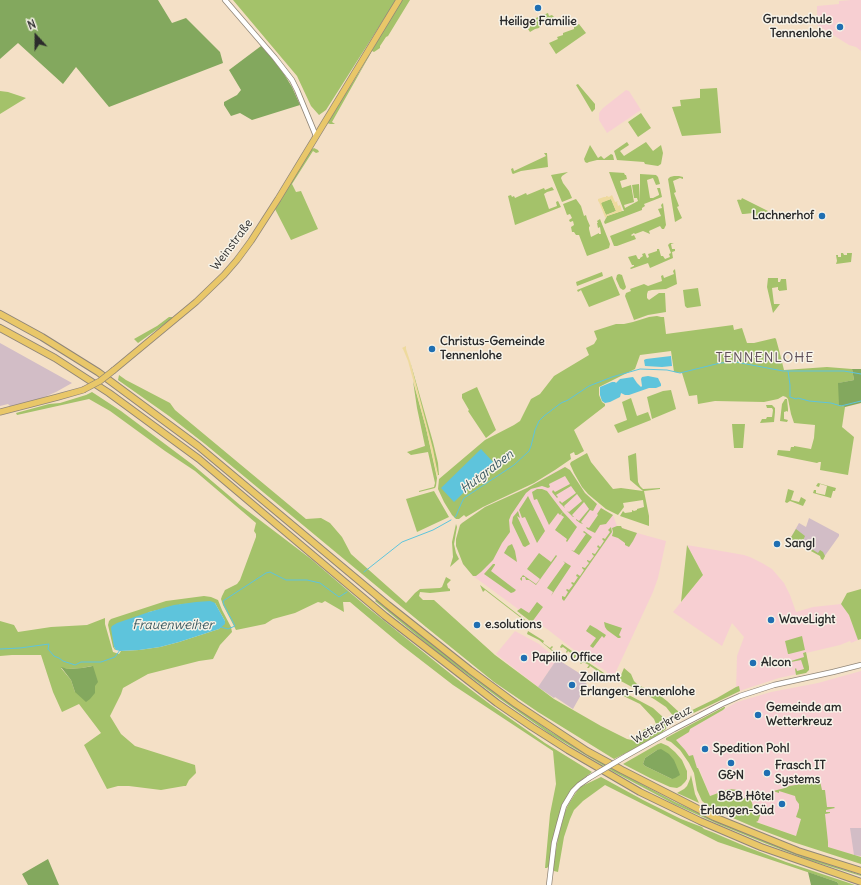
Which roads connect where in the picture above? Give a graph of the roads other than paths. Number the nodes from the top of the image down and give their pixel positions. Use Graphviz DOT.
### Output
graph roads {
  1 [pos="225,0"];
  2 [pos="399,0"];
  3 [pos="316,136"];
  4 [pos="0,314"];
  5 [pos="0,328"];
  6 [pos="0,412"];
  7 [pos="861,665"];
  8 [pos="861,871"];
  9 [pos="861,882"];
  10 [pos="549,885"];
  1 -- 3 [label="street"];
  2 -- 3 [label="main road, Weinstraße"];
  3 -- 6 [label="main road, Weinstraße, bridge"];
  4 -- 8 [label="highway"];
  5 -- 9 [label="highway"];
  7 -- 10 [label="street, Wetterkreuz, bridge"];
}
